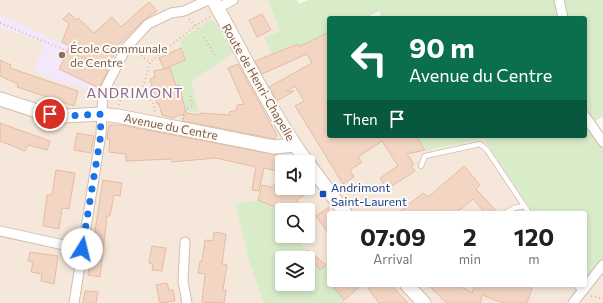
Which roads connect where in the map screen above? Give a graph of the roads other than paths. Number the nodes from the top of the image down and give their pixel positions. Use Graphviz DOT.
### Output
graph roads {
  1 [pos="233,0"];
  2 [pos="559,0"];
  3 [pos="215,5"];
  4 [pos="563,16"];
  5 [pos="0,99"];
  6 [pos="100,114"];
  7 [pos="587,119"];
  8 [pos="603,142"];
  9 [pos="295,145"];
  10 [pos="303,155"];
  11 [pos="421,166"];
  12 [pos="315,172"];
  13 [pos="524,206"];
  14 [pos="344,211"];
  15 [pos="509,211"];
  16 [pos="528,211"];
  17 [pos="0,231"];
  18 [pos="185,242"];
  19 [pos="82,249"];
  20 [pos="603,265"];
  21 [pos="587,281"];
  22 [pos="409,287"];
  23 [pos="579,289"];
  24 [pos="74,303"];
  25 [pos="187,303"];
  26 [pos="424,303"];
  27 [pos="573,303"];
  1 -- 3 [label="street"];
  2 -- 4 [label="street"];
  3 -- 6 [label="street"];
  3 -- 9 [label="street, Route de Henri-Chapelle"];
  5 -- 6 [label="street, Avenue du Centre"];
  6 -- 9 [label="street, Avenue du Centre"];
  6 -- 19 [label="street"];
  7 -- 8 [label="street"];
  9 -- 10 [label="street, Route de Henri-Chapelle"];
  11 -- 13 [label="lane"];
  12 -- 14 [label="street, Route de Henri-Chapelle"];
  13 -- 15 [label="lane"];
  13 -- 16 [label="lane"];
  17 -- 19 [label="street"];
  18 -- 25 [label="street"];
  19 -- 24 [label="street"];
  20 -- 21 [label="street"];
  22 -- 26 [label="street"];
  23 -- 27 [label="street"];
}
